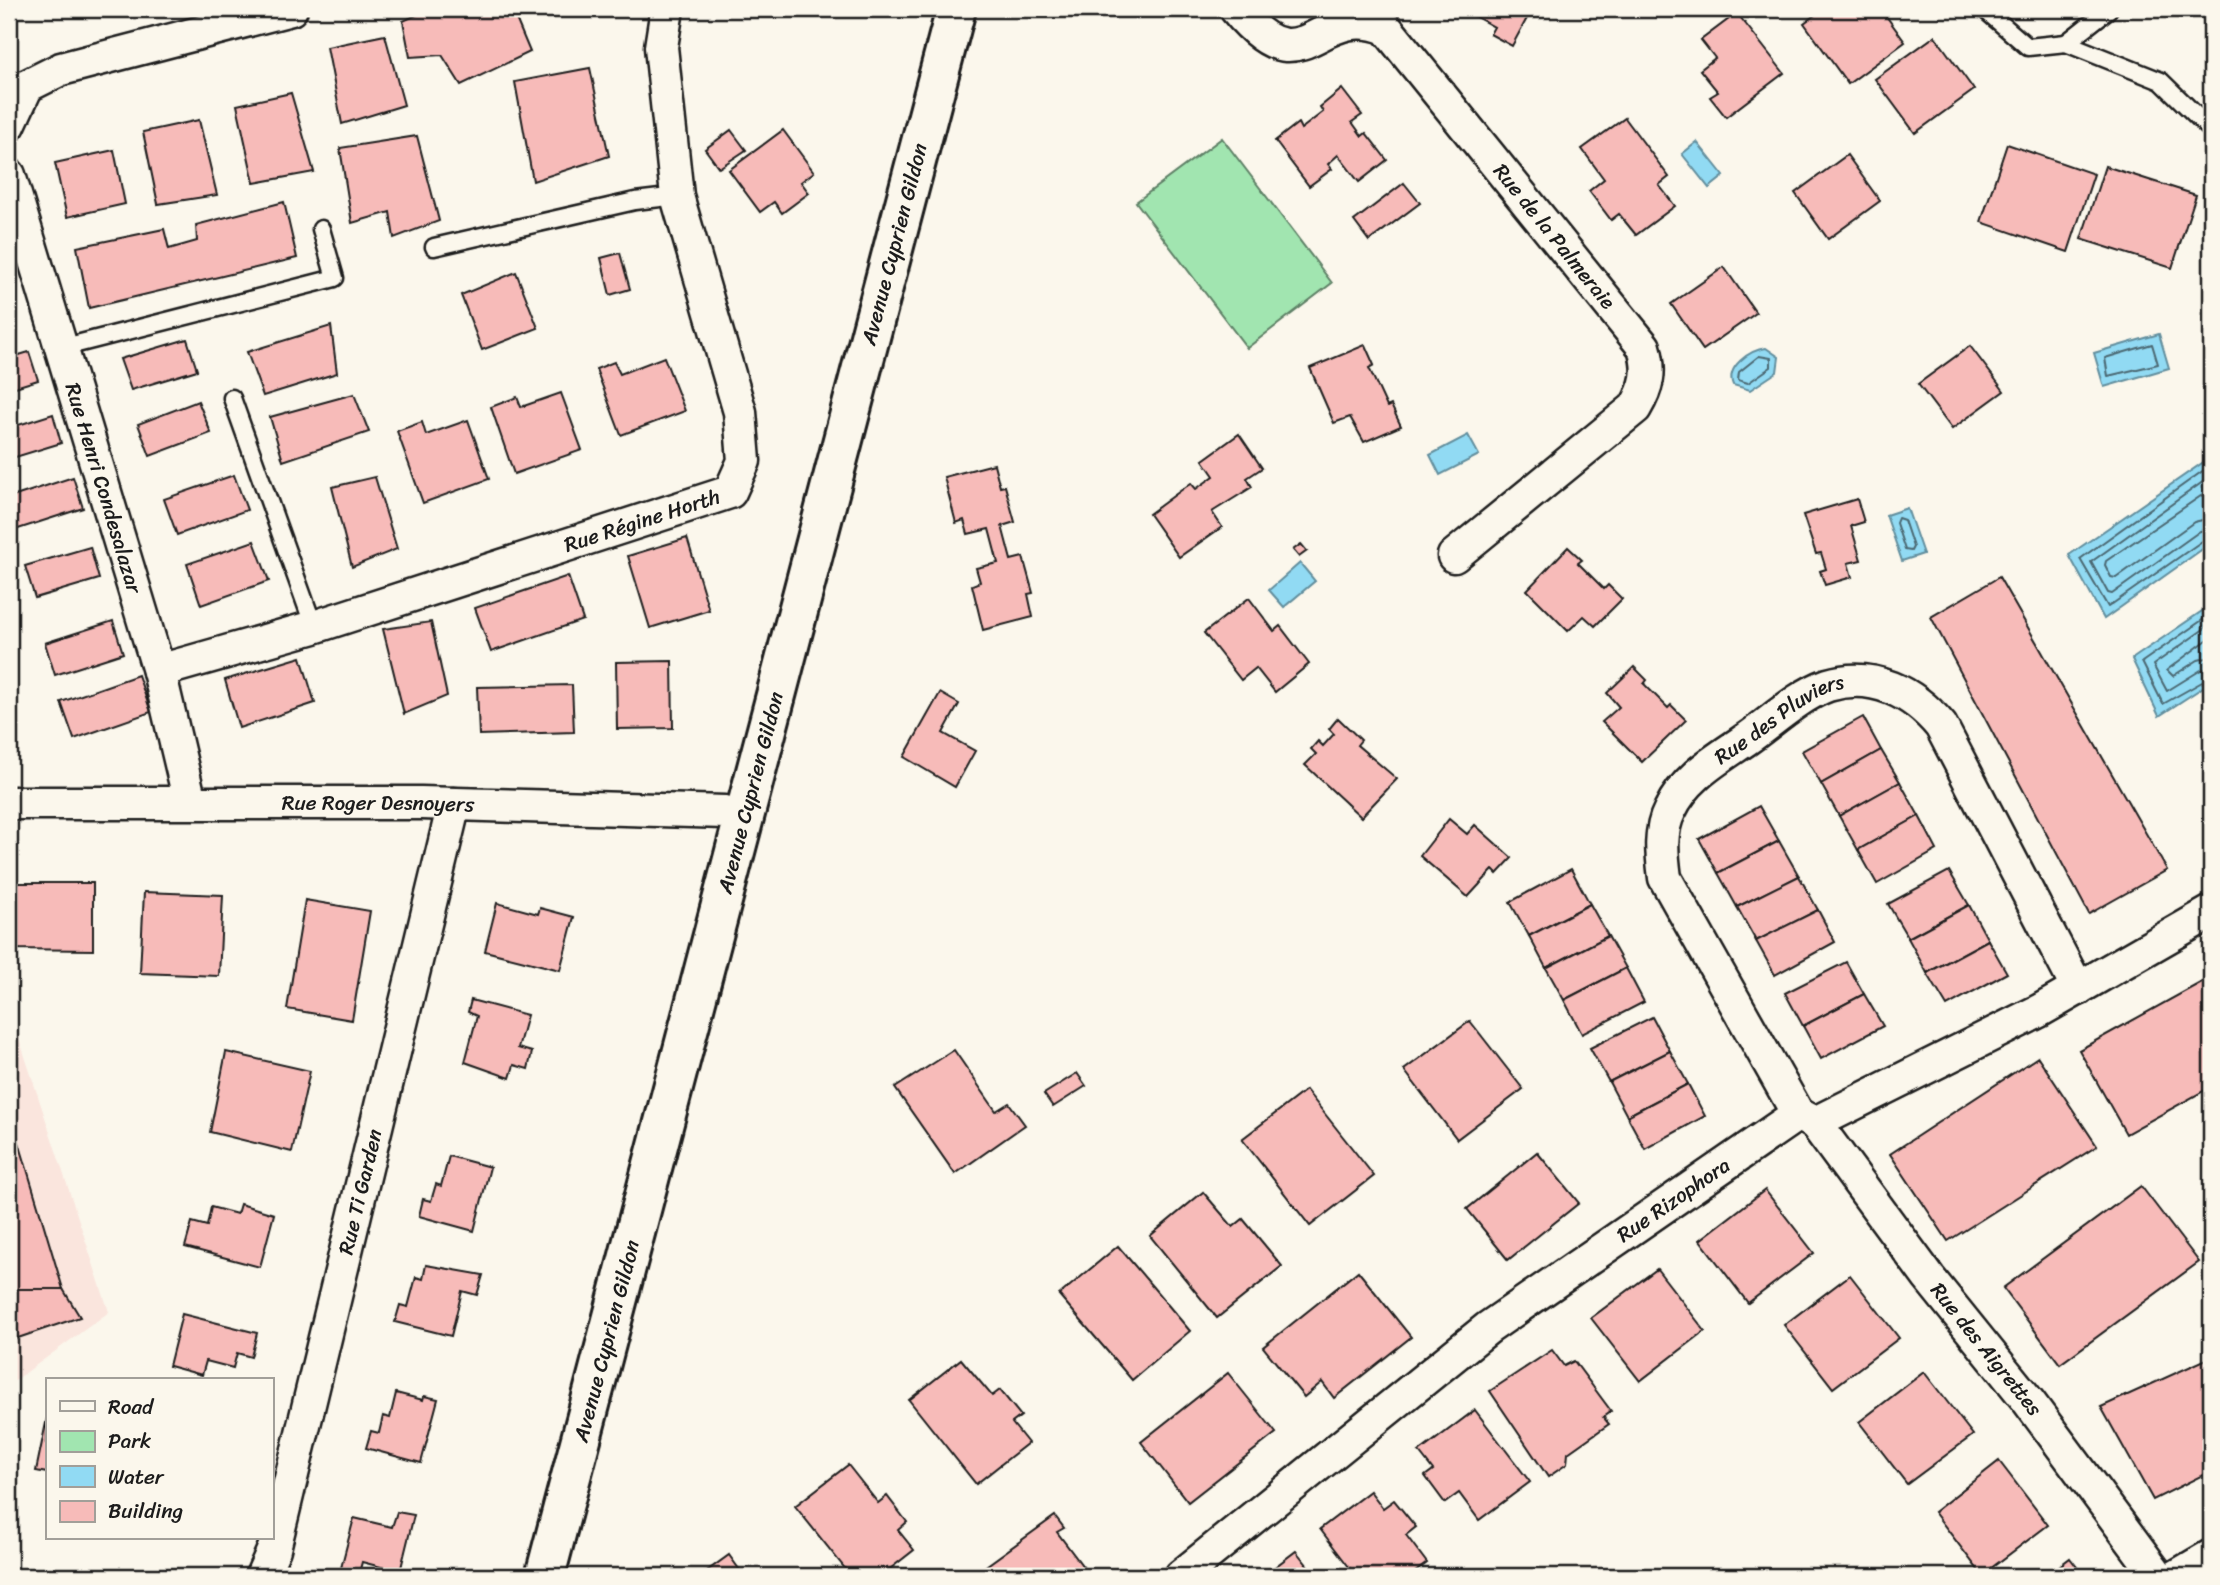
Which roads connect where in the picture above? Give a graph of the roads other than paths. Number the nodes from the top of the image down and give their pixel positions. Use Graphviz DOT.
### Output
graph roads {
  1 [pos="291,9"];
  2 [pos="667,9"];
  3 [pos="956,9"];
  4 [pos="1236,9"];
  5 [pos="1984,9"];
  6 [pos="2109,9"];
  7 [pos="2066,43"];
  8 [pos="9,125"];
  9 [pos="2211,130"];
  10 [pos="9,175"];
  11 [pos="677,196"];
  12 [pos="321,229"];
  13 [pos="434,247"];
  14 [pos="61,348"];
  15 [pos="232,398"];
  16 [pos="1454,556"];
  17 [pos="314,627"];
  18 [pos="159,671"];
  19 [pos="190,802"];
  20 [pos="9,803"];
  21 [pos="454,804"];
  22 [pos="746,817"];
  23 [pos="2211,912"];
  24 [pos="2078,989"];
  25 [pos="1806,1118"];
  26 [pos="2211,1556"];
  27 [pos="262,1576"];
  28 [pos="545,1576"];
  29 [pos="1181,1576"];
  30 [pos="2158,1576"];
  31 [pos="2177,1576"];
  1 -- 8 [label="street"];
  2 -- 11 [label="street, Rue Régine Horth"];
  3 -- 22 [label="street, Avenue Cyprien Gildon"];
  4 -- 16 [label="street, Rue de la Palmeraie"];
  5 -- 7 [label="lane"];
  6 -- 7 [label="lane"];
  7 -- 9 [label="lane"];
  10 -- 14 [label="street, Rue Henri Condesalazar"];
  11 -- 13 [label="lane"];
  11 -- 17 [label="street, Rue Régine Horth"];
  12 -- 14 [label="lane"];
  14 -- 18 [label="street, Rue Henri Condesalazar"];
  15 -- 17 [label="lane"];
  17 -- 18 [label="street, Rue Régine Horth"];
  18 -- 19 [label="street, Rue Henri Condesalazar"];
  19 -- 20 [label="street, Rue Roger Desnoyers"];
  19 -- 21 [label="street, Rue Roger Desnoyers"];
  21 -- 22 [label="street, Rue Roger Desnoyers"];
  21 -- 27 [label="street, Rue Ti Garden"];
  22 -- 28 [label="street, Avenue Cyprien Gildon"];
  23 -- 24 [label="street, Rue Rizophora"];
  24 -- 25 [label="street, Rue Rizophora"];
  24 -- 25 [label="street, Rue des Pluviers"];
  25 -- 29 [label="street, Rue Rizophora"];
  25 -- 30 [label="street, Rue des Aigrettes"];
  26 -- 31 [label="street"];
}
